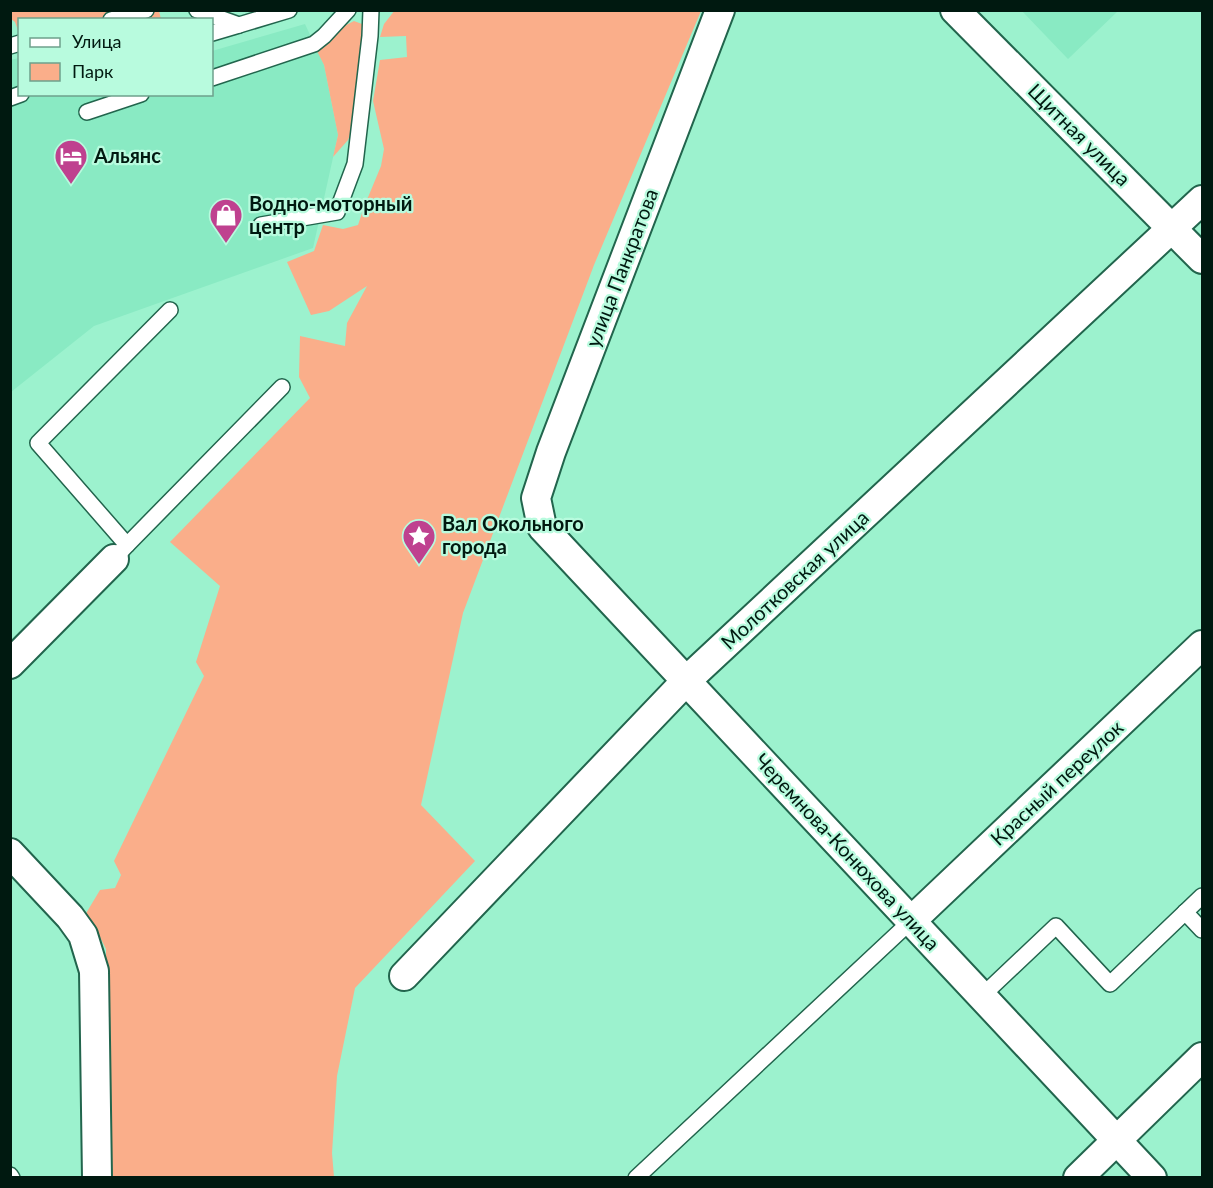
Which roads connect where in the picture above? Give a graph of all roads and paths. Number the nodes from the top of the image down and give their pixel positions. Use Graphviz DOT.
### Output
graph roads {
  1 [pos="146,10"];
  2 [pos="197,10"];
  3 [pos="289,10"];
  4 [pos="348,10"];
  5 [pos="371,10"];
  6 [pos="720,10"];
  7 [pos="955,10"];
  8 [pos="118,18"];
  9 [pos="239,25"];
  10 [pos="213,33"];
  11 [pos="213,78"];
  12 [pos="135,96"];
  13 [pos="87,112"];
  14 [pos="1203,200"];
  15 [pos="261,225"];
  16 [pos="1172,228"];
  17 [pos="1203,259"];
  18 [pos="170,310"];
  19 [pos="282,387"];
  20 [pos="542,527"];
  21 [pos="121,552"];
  22 [pos="1203,645"];
  23 [pos="10,664"];
  24 [pos="686,681"];
  25 [pos="10,853"];
  26 [pos="1203,896"];
  27 [pos="1185,912"];
  28 [pos="911,921"];
  29 [pos="1203,930"];
  30 [pos="404,976"];
  31 [pos="982,996"];
  32 [pos="1203,1057"];
  33 [pos="1117,1141"];
  34 [pos="97,1178"];
  35 [pos="636,1178"];
  36 [pos="1078,1178"];
  37 [pos="1152,1178"];
  1 -- 8 [label="lane"];
  2 -- 9 [label="lane"];
  3 -- 9 [label="lane"];
  4 -- 11 [label="lane"];
  5 -- 15 [label="lane"];
  6 -- 20 [label="street, улица Панкратова"];
  7 -- 16 [label="street, Щитная улица"];
  9 -- 10 [label="lane"];
  12 -- 13 [label="lane"];
  14 -- 16 [label="street, Молотковская улица"];
  16 -- 17 [label="street, Щитная улица"];
  16 -- 24 [label="street, Молотковская улица"];
  18 -- 21 [label="lane"];
  19 -- 21 [label="lane"];
  20 -- 24 [label="street, Черемнова-Конюхова улица"];
  21 -- 23 [label="street"];
  22 -- 28 [label="street, Красный переулок"];
  24 -- 28 [label="street, Черемнова-Конюхова улица"];
  24 -- 30 [label="street, Молотковская улица"];
  25 -- 34 [label="street"];
  26 -- 27 [label="lane"];
  27 -- 29 [label="lane"];
  27 -- 31 [label="lane"];
  28 -- 31 [label="street, Черемнова-Конюхова улица"];
  28 -- 35 [label="lane"];
  31 -- 33 [label="street, Черемнова-Конюхова улица"];
  32 -- 33 [label="street"];
  33 -- 36 [label="street"];
  33 -- 37 [label="street, Черемнова-Конюхова улица"];
}
